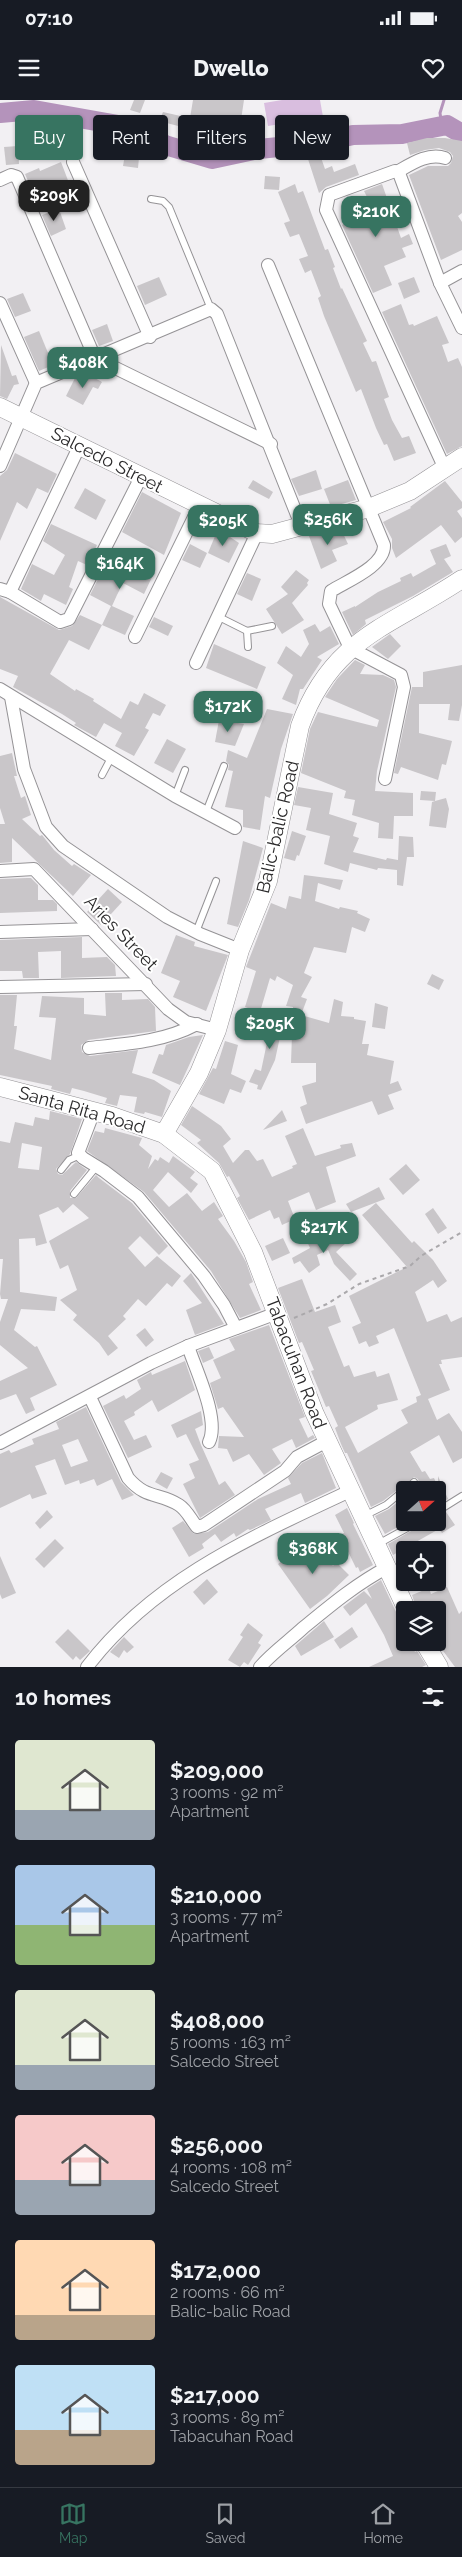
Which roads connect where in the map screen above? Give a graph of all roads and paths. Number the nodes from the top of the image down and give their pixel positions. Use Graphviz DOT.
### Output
graph roads {
  1 [pos="445,158"];
  2 [pos="73,162"];
  3 [pos="397,172"];
  4 [pos="0,180"];
  5 [pos="151,199"];
  6 [pos="268,265"];
  7 [pos="462,271"];
  8 [pos="440,283"];
  9 [pos="0,303"];
  10 [pos="211,309"];
  11 [pos="462,328"];
  12 [pos="150,337"];
  13 [pos="95,358"];
  14 [pos="36,383"];
  15 [pos="0,407"];
  16 [pos="22,418"];
  17 [pos="271,444"];
  18 [pos="79,447"];
  19 [pos="462,456"];
  20 [pos="0,466"];
  21 [pos="445,469"];
  22 [pos="141,477"];
  23 [pos="199,507"];
  24 [pos="368,508"];
  25 [pos="302,525"];
  26 [pos="257,534"];
  27 [pos="462,579"];
  28 [pos="5,591"];
  29 [pos="217,616"];
  30 [pos="272,626"];
  31 [pos="247,630"];
  32 [pos="135,636"];
  33 [pos="248,647"];
  34 [pos="350,648"];
  35 [pos="196,663"];
  36 [pos="0,689"];
  37 [pos="11,697"];
  38 [pos="111,758"];
  39 [pos="224,766"];
  40 [pos="185,770"];
  41 [pos="102,776"];
  42 [pos="385,778"];
  43 [pos="175,796"];
  44 [pos="206,812"];
  45 [pos="235,828"];
  46 [pos="0,871"];
  47 [pos="216,881"];
  48 [pos="92,929"];
  49 [pos="0,932"];
  50 [pos="196,932"];
  51 [pos="240,950"];
  52 [pos="146,984"];
  53 [pos="0,987"];
  54 [pos="196,1024"];
  55 [pos="217,1030"];
  56 [pos="89,1048"];
  57 [pos="0,1087"];
  58 [pos="94,1111"];
  59 [pos="164,1134"];
  60 [pos="80,1155"];
  61 [pos="97,1166"];
  62 [pos="61,1170"];
  63 [pos="74,1194"];
  64 [pos="462,1232"];
  65 [pos="279,1318"];
  66 [pos="236,1328"];
  67 [pos="188,1346"];
  68 [pos="90,1397"];
  69 [pos="327,1441"];
  70 [pos="209,1442"];
  71 [pos="0,1443"];
  72 [pos="350,1491"];
  73 [pos="462,1496"];
  74 [pos="396,1497"];
  75 [pos="446,1506"];
  76 [pos="363,1517"];
  77 [pos="401,1531"];
  78 [pos="377,1544"];
  79 [pos="388,1568"];
  80 [pos="403,1601"];
  81 [pos="428,1651"];
  82 [pos="435,1666"];
  83 [pos="87,1667"];
  84 [pos="260,1667"];
  1 -- 3 [label="street"];
  2 -- 12 [label="street"];
  3 -- 8 [label="street"];
  3 -- 21 [label="street"];
  4 -- 13 [label="street"];
  5 -- 10 [label="lane"];
  6 -- 24 [label="street"];
  7 -- 8 [label="street"];
  8 -- 11 [label="street"];
  9 -- 14 [label="street"];
  10 -- 12 [label="street"];
  10 -- 17 [label="street"];
  12 -- 13 [label="street"];
  13 -- 14 [label="street"];
  13 -- 17 [label="street"];
  14 -- 16 [label="street"];
  15 -- 16 [label="main road, Salcedo Street"];
  16 -- 18 [label="main road, Salcedo Street"];
  16 -- 20 [label="street"];
  17 -- 25 [label="street"];
  18 -- 22 [label="main road, Salcedo Street"];
  18 -- 28 [label="street"];
  19 -- 21 [label="main road"];
  21 -- 24 [label="main road"];
  22 -- 23 [label="main road, Salcedo Street"];
  22 -- 28 [label="street"];
  23 -- 26 [label="main road, Salcedo Street"];
  23 -- 32 [label="street"];
  24 -- 25 [label="main road"];
  24 -- 34 [label="street"];
  25 -- 26 [label="main road"];
  26 -- 29 [label="street"];
  27 -- 34 [label="main road, Balic-balic Road"];
  29 -- 31 [label="lane"];
  29 -- 35 [label="street"];
  30 -- 31 [label="lane"];
  31 -- 33 [label="lane"];
  34 -- 42 [label="street"];
  34 -- 51 [label="main road, Balic-balic Road"];
  36 -- 37 [label="street"];
  37 -- 38 [label="street"];
  37 -- 50 [label="street"];
  38 -- 41 [label="lane"];
  38 -- 43 [label="street"];
  39 -- 44 [label="lane"];
  40 -- 43 [label="lane"];
  43 -- 44 [label="street"];
  44 -- 45 [label="street"];
  46 -- 48 [label="street, Aries Street"];
  47 -- 50 [label="lane"];
  48 -- 49 [label="street"];
  48 -- 52 [label="street, Aries Street"];
  50 -- 51 [label="street"];
  51 -- 55 [label="main road, Balic-balic Road"];
  52 -- 53 [label="street"];
  52 -- 54 [label="street, Aries Street"];
  54 -- 55 [label="street, Aries Street"];
  54 -- 56 [label="street"];
  55 -- 59 [label="main road, Balic-balic Road"];
  57 -- 58 [label="main road, Santa Rita Road"];
  58 -- 59 [label="main road, Santa Rita Road"];
  58 -- 60 [label="street"];
  59 -- 65 [label="main road, Tabacuhan Road"];
  60 -- 61 [label="street"];
  60 -- 62 [label="lane"];
  61 -- 63 [label="lane"];
  61 -- 66 [label="street"];
  64 -- 65 [label="path"];
  65 -- 66 [label="street"];
  65 -- 69 [label="main road, Tabacuhan Road"];
  66 -- 67 [label="street"];
  67 -- 68 [label="street"];
  67 -- 70 [label="street"];
  68 -- 69 [label="street"];
  68 -- 71 [label="street"];
  69 -- 72 [label="main road, Tabacuhan Road"];
  72 -- 76 [label="main road, Tabacuhan Road"];
  72 -- 83 [label="street"];
  73 -- 75 [label="lane"];
  74 -- 76 [label="lane"];
  76 -- 78 [label="main road, Tabacuhan Road"];
  77 -- 78 [label="lane"];
  78 -- 79 [label="main road, Tabacuhan Road"];
  79 -- 80 [label="main road, Tabacuhan Road"];
  79 -- 84 [label="street"];
  81 -- 82 [label="main road"];
}
